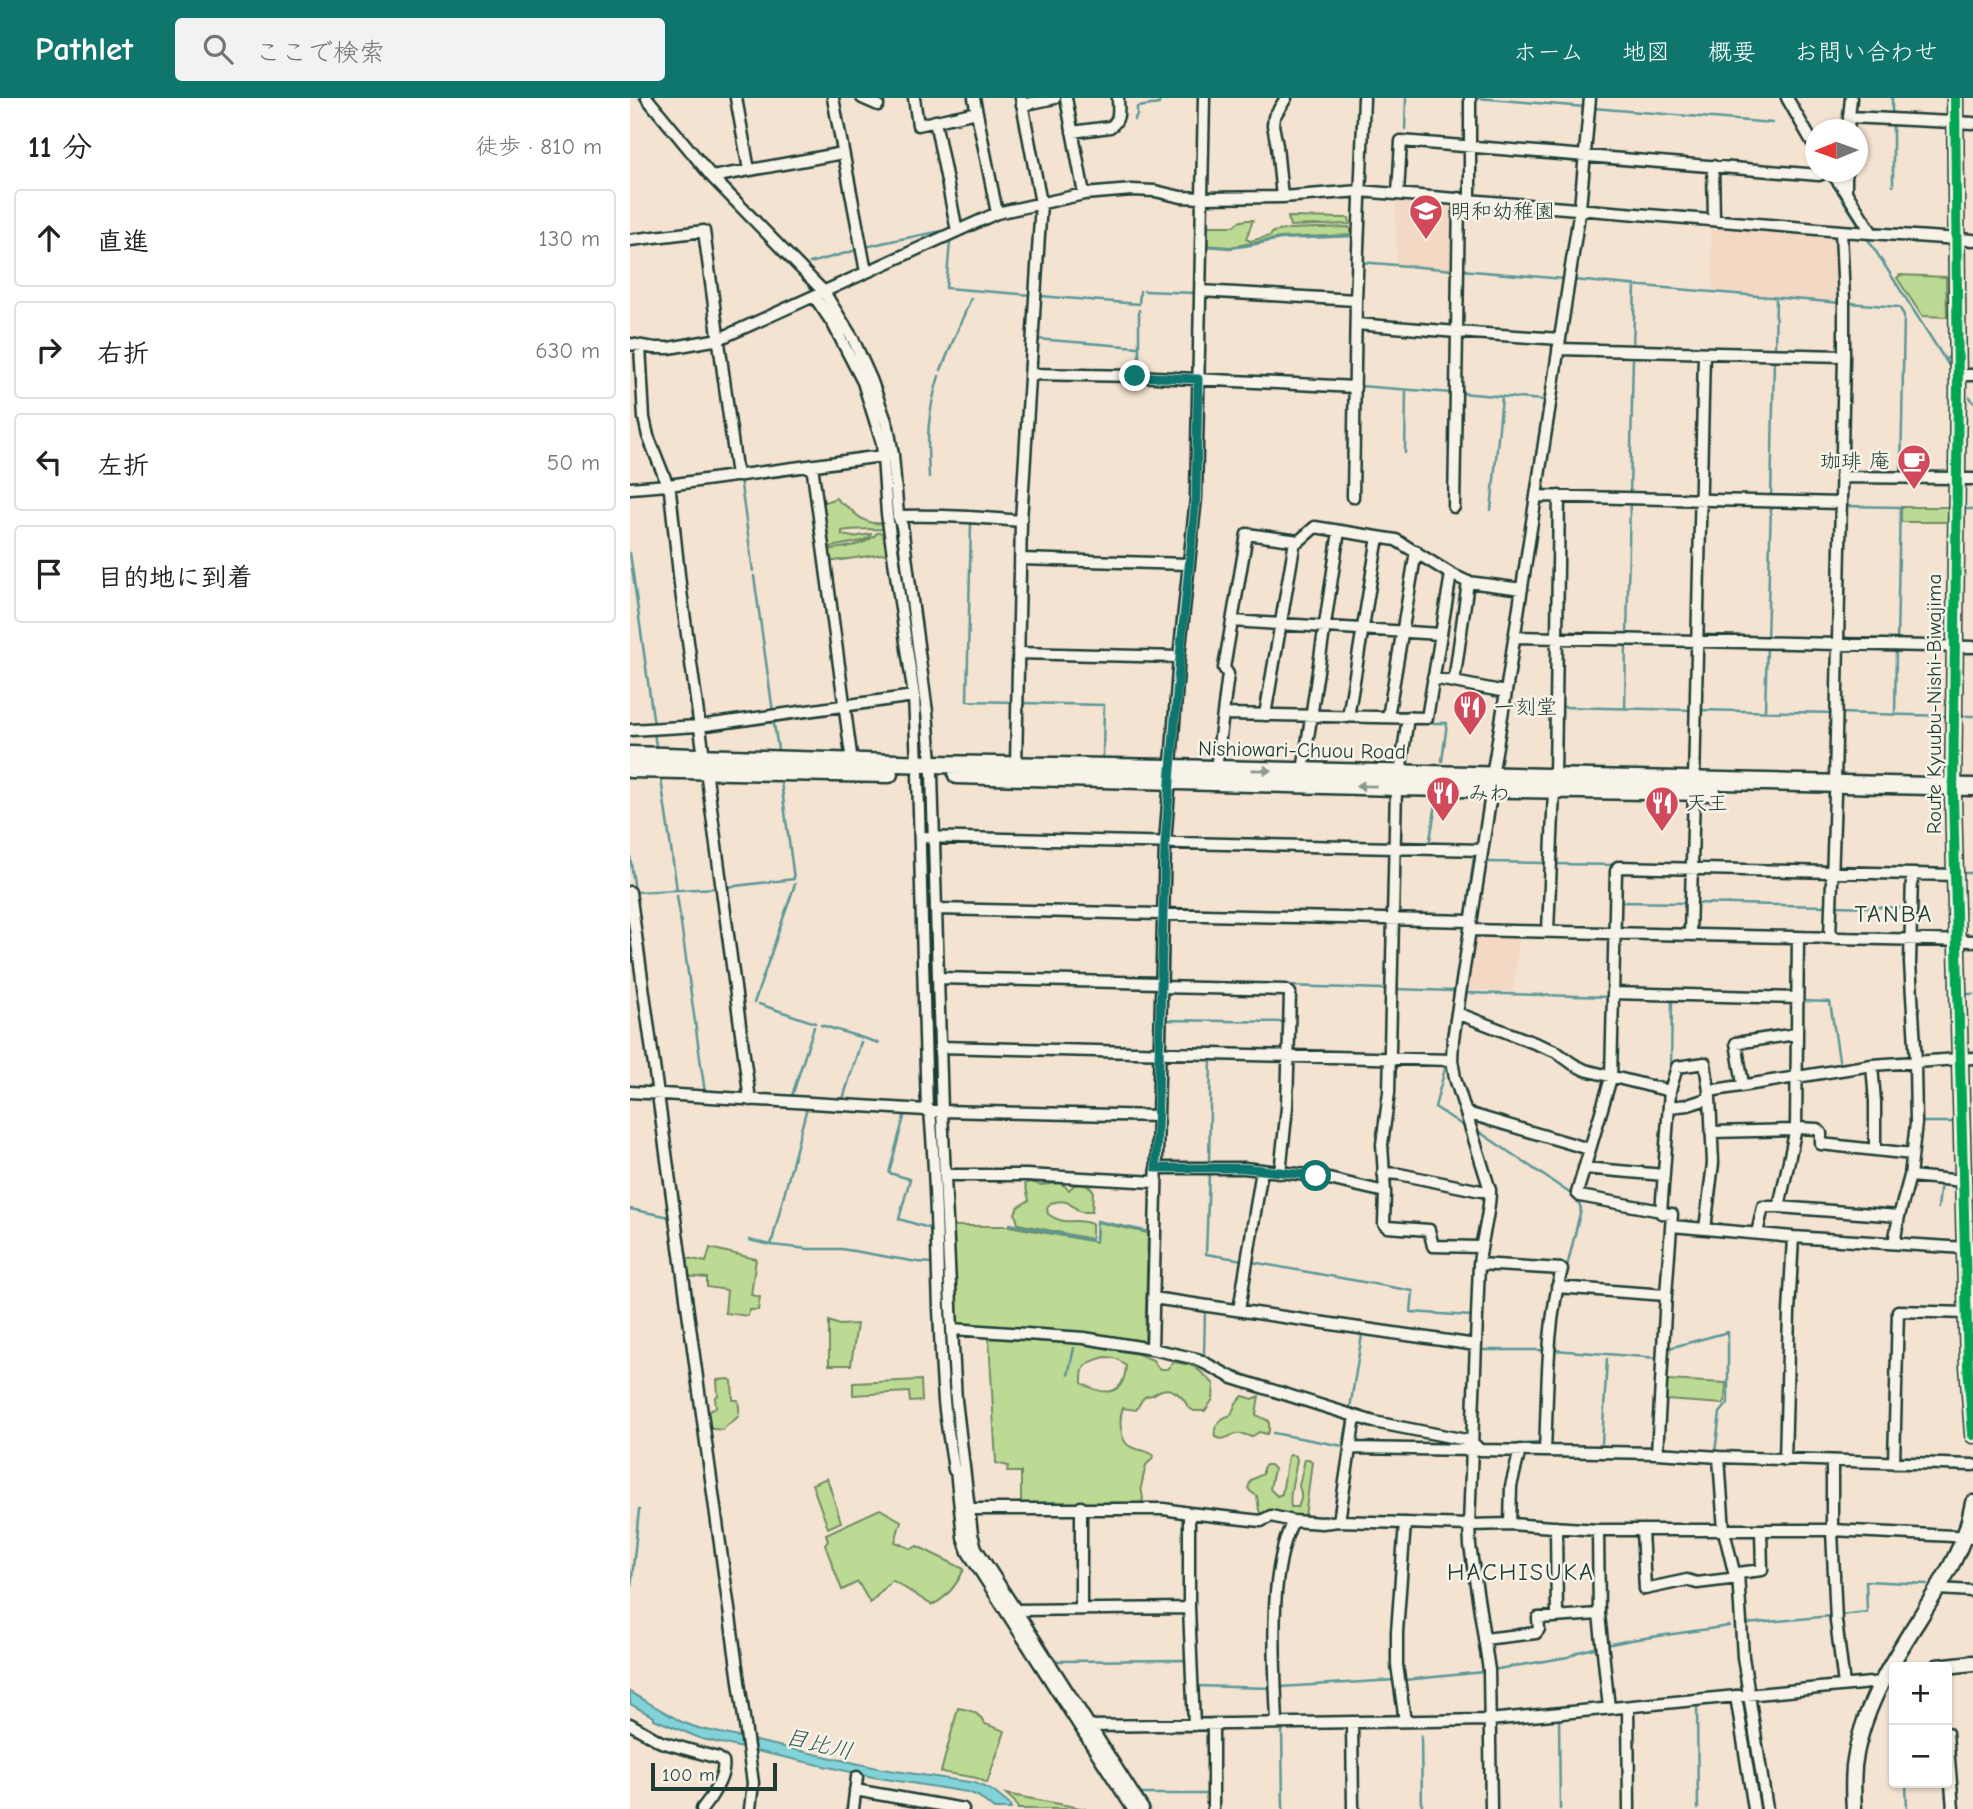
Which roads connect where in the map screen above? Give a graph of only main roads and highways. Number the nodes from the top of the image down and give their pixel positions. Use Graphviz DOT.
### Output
graph roads {
  1 [pos="1955,98"];
  2 [pos="1966,375"];
  3 [pos="630,755"];
  4 [pos="705,764"];
  5 [pos="630,769"];
  6 [pos="925,769"];
  7 [pos="1170,774"];
  8 [pos="1398,780"];
  9 [pos="1973,787"];
  10 [pos="1953,792"];
  11 [pos="1973,798"];
  12 [pos="1967,1059"];
  13 [pos="1968,1152"];
  14 [pos="1968,1249"];
  15 [pos="1970,1351"];
  16 [pos="1973,1435"];
  17 [pos="1973,1503"];
  18 [pos="1969,1536"];
  19 [pos="1973,1663"];
  20 [pos="1952,1665"];
  21 [pos="1888,1680"];
  22 [pos="1854,1809"];
  1 -- 2 [label="main road, Route Kyuubu-Nishi-Biwajima"];
  2 -- 10 [label="main road, Route Kyuubu-Nishi-Biwajima"];
  3 -- 4 [label="main road, Nishiowari-Chuou Road"];
  4 -- 5 [label="main road, Nishiowari-Chuou Road"];
  4 -- 6 [label="main road, Nishiowari-Chuou Road"];
  4 -- 6 [label="main road, Nishiowari-Chuou Road"];
  6 -- 7 [label="main road, Nishiowari-Chuou Road"];
  6 -- 7 [label="main road, Nishiowari-Chuou Road"];
  8 -- 7 [label="main road, Nishiowari-Chuou Road, one-way"];
  7 -- 8 [label="main road, Nishiowari-Chuou Road, one-way"];
  8 -- 10 [label="main road, Nishiowari-Chuou Road"];
  9 -- 10 [label="main road, Nishiowari-Chuou Road"];
  10 -- 11 [label="main road, Nishiowari-Chuou Road"];
  10 -- 12 [label="main road, Route Kyuubu-Nishi-Biwajima"];
  12 -- 13 [label="main road, Route Kyuubu-Nishi-Biwajima"];
  13 -- 14 [label="main road, Route Kyuubu-Nishi-Biwajima"];
  14 -- 15 [label="main road, Route Kyuubu-Nishi-Biwajima"];
  15 -- 16 [label="main road, Route Kyuubu-Nishi-Biwajima"];
  17 -- 18 [label="main road"];
  18 -- 21 [label="main road"];
  19 -- 20 [label="main road"];
  21 -- 22 [label="main road"];
}
